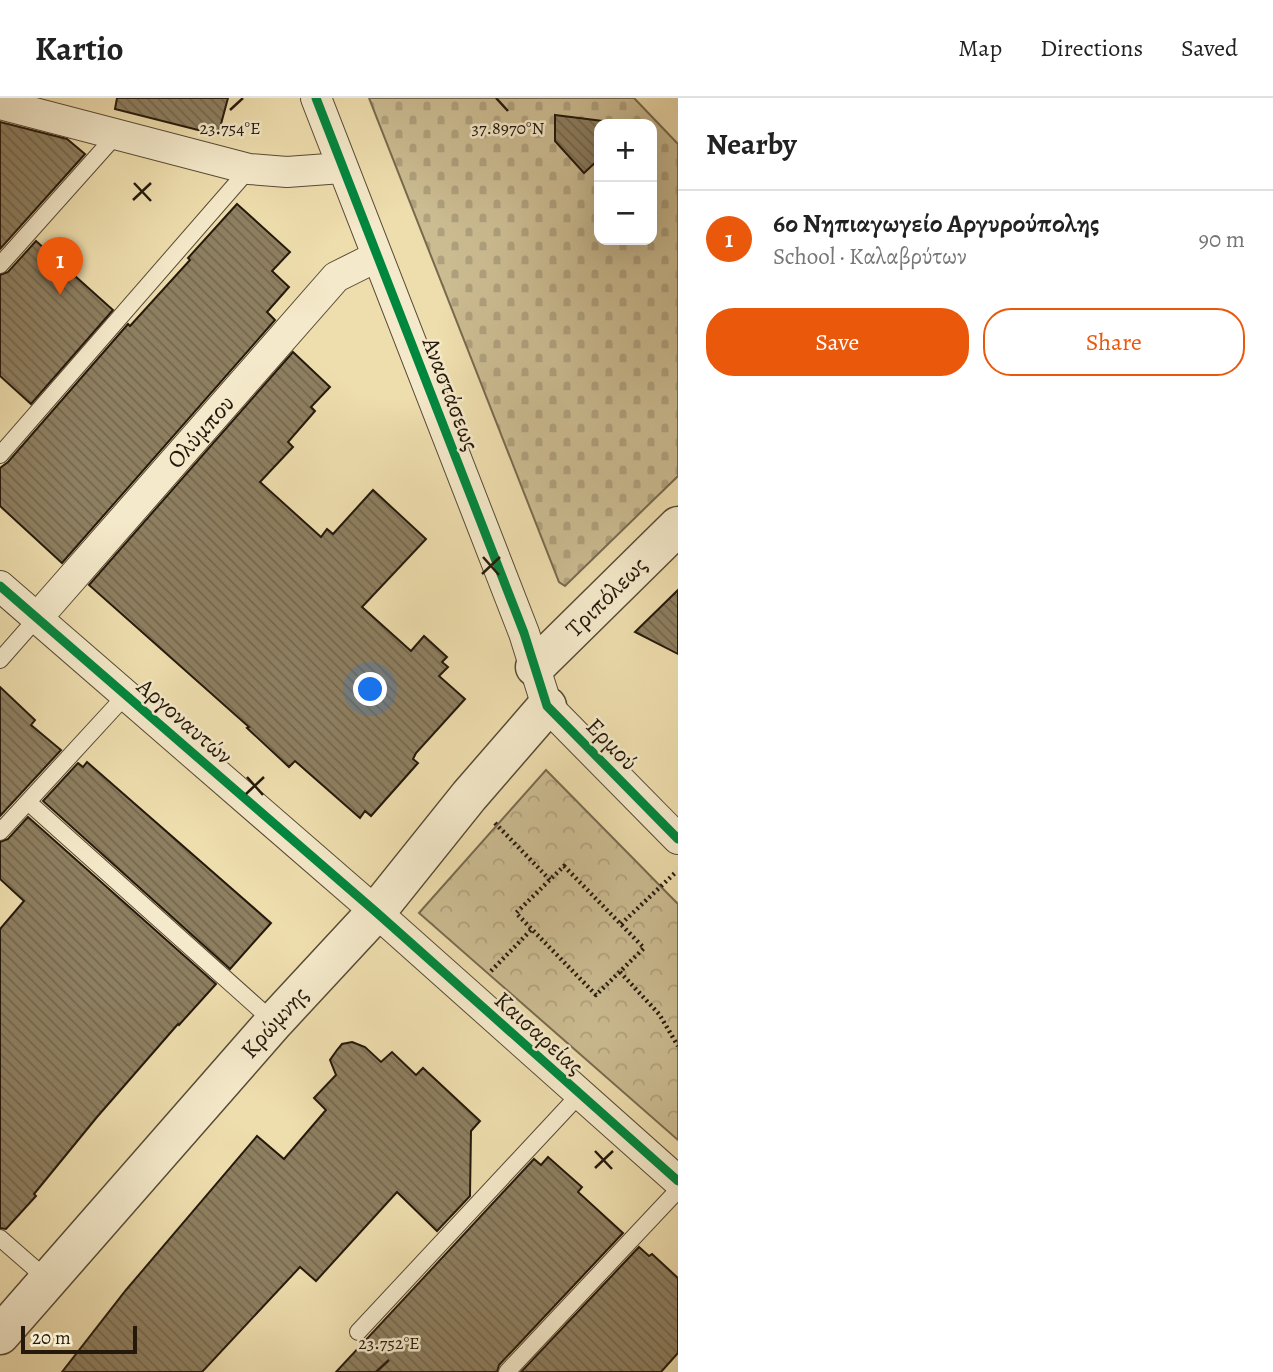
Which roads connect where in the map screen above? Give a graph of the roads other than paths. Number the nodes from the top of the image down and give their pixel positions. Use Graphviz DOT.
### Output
graph roads {
  1 [pos="316,98"];
  2 [pos="0,104"];
  3 [pos="117,134"];
  4 [pos="342,168"];
  5 [pos="250,169"];
  6 [pos="376,257"];
  7 [pos="0,265"];
  8 [pos="0,454"];
  9 [pos="678,526"];
  10 [pos="0,586"];
  11 [pos="37,618"];
  12 [pos="0,660"];
  13 [pos="535,667"];
  14 [pos="126,695"];
  15 [pos="547,706"];
  16 [pos="28,802"];
  17 [pos="0,832"];
  18 [pos="678,839"];
  19 [pos="376,912"];
  20 [pos="274,1022"];
  21 [pos="579,1095"];
  22 [pos="678,1181"];
  23 [pos="678,1190"];
  24 [pos="0,1238"];
  25 [pos="48,1280"];
  26 [pos="1,1332"];
  27 [pos="358,1332"];
  28 [pos="507,1372"];
  1 -- 4 [label="street, Αναστάσεως"];
  2 -- 3 [label="street"];
  3 -- 5 [label="street"];
  3 -- 7 [label="lane"];
  4 -- 5 [label="street"];
  4 -- 6 [label="street, Αναστάσεως"];
  5 -- 8 [label="lane"];
  6 -- 11 [label="street, Ολύμπου"];
  6 -- 13 [label="street, Αναστάσεως"];
  9 -- 13 [label="street, Τριπόλεως"];
  10 -- 11 [label="street, Αργοναυτών"];
  11 -- 12 [label="lane"];
  11 -- 14 [label="street, Αργοναυτών"];
  13 -- 15 [label="street, Αναστάσεως"];
  14 -- 16 [label="lane"];
  14 -- 19 [label="street, Αργοναυτών"];
  15 -- 18 [label="street, Ερμού"];
  15 -- 19 [label="street, Κρώμνης"];
  16 -- 17 [label="lane"];
  16 -- 20 [label="lane"];
  19 -- 20 [label="street, Κρώμνης"];
  19 -- 21 [label="street, Καισαρείας"];
  20 -- 25 [label="street, Κρώμνης"];
  21 -- 22 [label="street, Καισαρείας"];
  21 -- 27 [label="lane"];
  23 -- 28 [label="lane"];
  24 -- 25 [label="lane"];
  25 -- 26 [label="street, Κρώμνης"];
}
